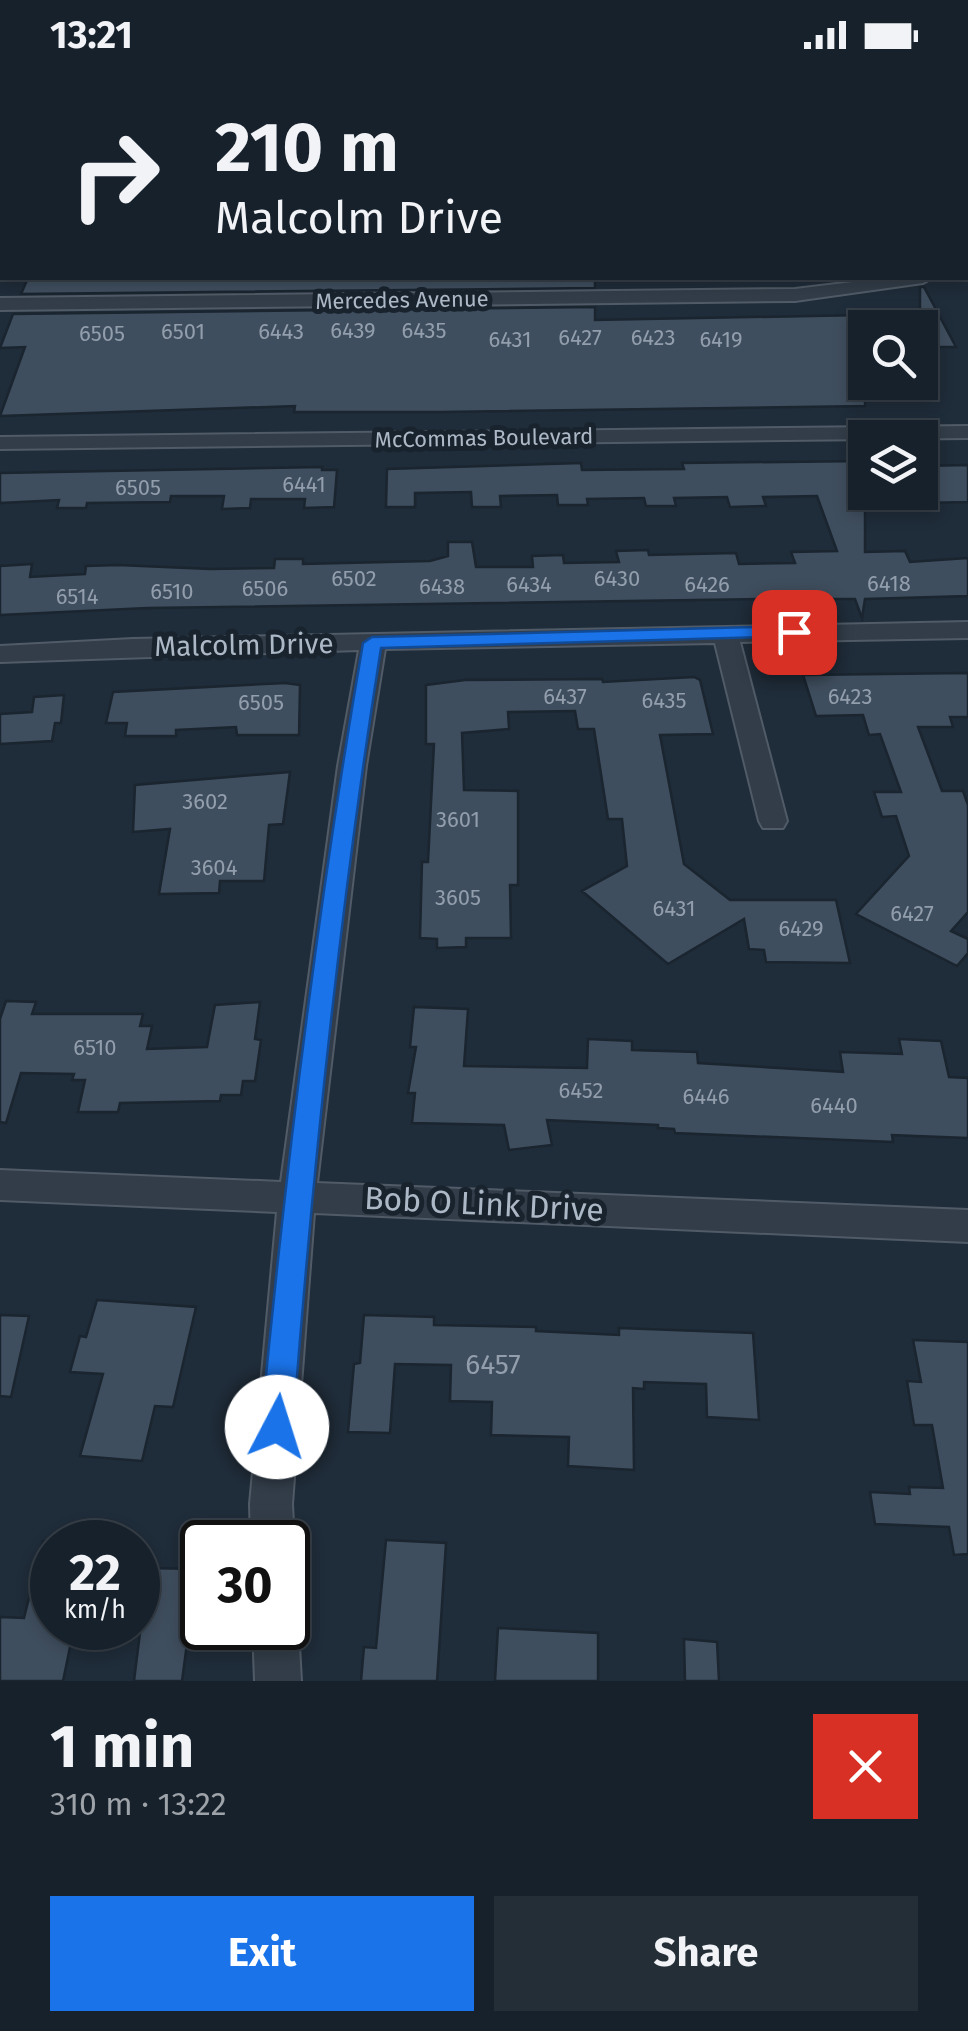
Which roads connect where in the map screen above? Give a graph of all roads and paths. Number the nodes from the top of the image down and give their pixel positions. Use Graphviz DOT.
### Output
graph roads {
  1 [pos="879,282"];
  2 [pos="0,304"];
  3 [pos="968,432"];
  4 [pos="0,443"];
  5 [pos="968,630"];
  6 [pos="725,633"];
  7 [pos="372,643"];
  8 [pos="0,654"];
  9 [pos="773,821"];
  10 [pos="0,1185"];
  11 [pos="297,1196"];
  12 [pos="968,1226"];
  13 [pos="271,1520"];
  14 [pos="277,1650"];
  15 [pos="278,1681"];
  1 -- 2 [label="street, Mercedes Avenue"];
  3 -- 4 [label="street, McCommas Boulevard"];
  5 -- 6 [label="street, Malcolm Drive"];
  6 -- 7 [label="street, Malcolm Drive"];
  6 -- 9 [label="street"];
  7 -- 8 [label="street, Malcolm Drive"];
  7 -- 11 [label="street"];
  10 -- 11 [label="street, Bob O Link Drive"];
  11 -- 12 [label="street, Bob O Link Drive"];
  11 -- 13 [label="street"];
  14 -- 15 [label="street"];
}
